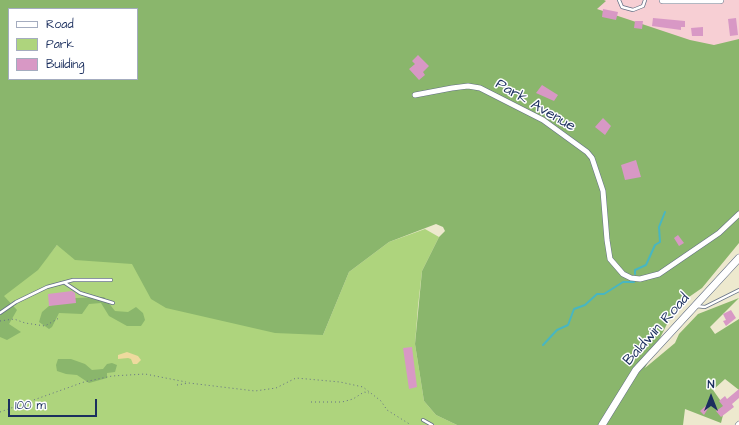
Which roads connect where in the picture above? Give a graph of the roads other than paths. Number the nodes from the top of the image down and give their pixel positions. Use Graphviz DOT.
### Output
graph roads {
  1 [pos="619,0"];
  2 [pos="645,0"];
  3 [pos="663,0"];
  4 [pos="720,0"];
  5 [pos="685,1"];
  6 [pos="415,95"];
  7 [pos="739,214"];
  8 [pos="739,258"];
  9 [pos="112,280"];
  10 [pos="65,283"];
  11 [pos="739,290"];
  12 [pos="113,303"];
  13 [pos="695,306"];
  14 [pos="0,313"];
  15 [pos="423,420"];
  16 [pos="432,425"];
  17 [pos="602,425"];
  1 -- 2 [label="lane"];
  3 -- 5 [label="street"];
  4 -- 5 [label="street"];
  6 -- 7 [label="street, Park Avenue"];
  8 -- 13 [label="street, Baldwin Road"];
  9 -- 10 [label="lane"];
  10 -- 12 [label="lane"];
  10 -- 14 [label="lane"];
  11 -- 13 [label="lane"];
  13 -- 17 [label="street, Baldwin Road"];
  15 -- 16 [label="lane"];
}
